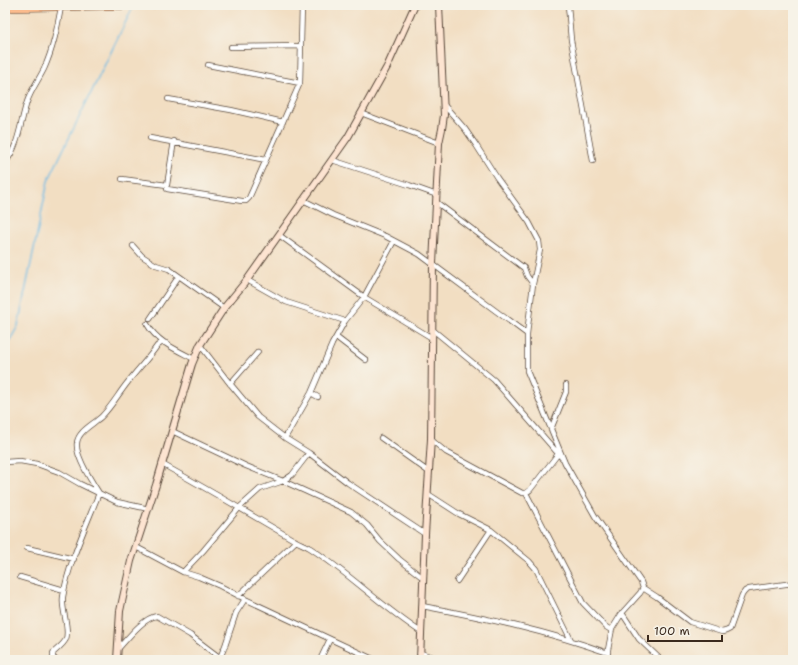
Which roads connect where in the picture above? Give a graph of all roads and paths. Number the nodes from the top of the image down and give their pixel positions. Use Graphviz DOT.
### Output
graph roads {
  1 [pos="156,5"];
  2 [pos="302,5"];
  3 [pos="415,5"];
  4 [pos="439,5"];
  5 [pos="568,5"];
  6 [pos="61,7"];
  7 [pos="5,8"];
  8 [pos="301,46"];
  9 [pos="231,47"];
  10 [pos="208,65"];
  11 [pos="300,83"];
  12 [pos="168,99"];
  13 [pos="442,103"];
  14 [pos="361,113"];
  15 [pos="283,122"];
  16 [pos="150,138"];
  17 [pos="174,141"];
  18 [pos="439,143"];
  19 [pos="266,160"];
  20 [pos="332,160"];
  21 [pos="593,161"];
  22 [pos="5,163"];
  23 [pos="122,179"];
  24 [pos="167,189"];
  25 [pos="436,198"];
  26 [pos="303,200"];
  27 [pos="279,235"];
  28 [pos="394,241"];
  29 [pos="133,246"];
  30 [pos="433,264"];
  31 [pos="179,276"];
  32 [pos="247,280"];
  33 [pos="533,284"];
  34 [pos="364,297"];
  35 [pos="224,308"];
  36 [pos="150,319"];
  37 [pos="345,322"];
  38 [pos="147,324"];
  39 [pos="433,330"];
  40 [pos="527,334"];
  41 [pos="336,337"];
  42 [pos="432,338"];
  43 [pos="166,344"];
  44 [pos="200,346"];
  45 [pos="258,352"];
  46 [pos="194,359"];
  47 [pos="366,360"];
  48 [pos="230,384"];
  49 [pos="566,385"];
  50 [pos="311,393"];
  51 [pos="318,397"];
  52 [pos="551,429"];
  53 [pos="172,431"];
  54 [pos="285,438"];
  55 [pos="381,438"];
  56 [pos="431,439"];
  57 [pos="309,453"];
  58 [pos="558,454"];
  59 [pos="5,462"];
  60 [pos="565,463"];
  61 [pos="162,464"];
  62 [pos="429,472"];
  63 [pos="283,481"];
  64 [pos="99,493"];
  65 [pos="526,493"];
  66 [pos="428,494"];
  67 [pos="240,507"];
  68 [pos="149,509"];
  69 [pos="491,530"];
  70 [pos="425,534"];
  71 [pos="296,541"];
  72 [pos="136,547"];
  73 [pos="27,548"];
  74 [pos="74,559"];
  75 [pos="182,572"];
  76 [pos="20,577"];
  77 [pos="423,578"];
  78 [pos="457,581"];
  79 [pos="793,583"];
  80 [pos="643,588"];
  81 [pos="64,590"];
  82 [pos="238,596"];
  83 [pos="245,599"];
  84 [pos="422,606"];
  85 [pos="622,613"];
  86 [pos="611,630"];
  87 [pos="421,632"];
  88 [pos="330,639"];
  89 [pos="572,640"];
  90 [pos="118,649"];
  91 [pos="420,653"];
  92 [pos="608,653"];
  93 [pos="221,659"];
  94 [pos="56,660"];
  95 [pos="117,660"];
  96 [pos="320,660"];
  97 [pos="374,660"];
  98 [pos="420,660"];
  99 [pos="443,660"];
  100 [pos="606,660"];
  101 [pos="661,660"];
  1 -- 6 [label="main road"];
  2 -- 8 [label="street"];
  3 -- 14 [label="street"];
  4 -- 13 [label="street"];
  5 -- 21 [label="street"];
  6 -- 7 [label="main road"];
  6 -- 22 [label="street"];
  8 -- 9 [label="street"];
  8 -- 11 [label="street"];
  10 -- 11 [label="street"];
  11 -- 15 [label="street"];
  12 -- 15 [label="street"];
  13 -- 18 [label="street"];
  13 -- 33 [label="street"];
  14 -- 18 [label="street"];
  14 -- 20 [label="street"];
  15 -- 19 [label="street"];
  16 -- 17 [label="street"];
  17 -- 19 [label="street"];
  17 -- 23 [label="street"];
  18 -- 25 [label="street"];
  19 -- 24 [label="street"];
  20 -- 25 [label="street"];
  20 -- 26 [label="street"];
  25 -- 30 [label="street"];
  25 -- 33 [label="street"];
  26 -- 27 [label="street"];
  26 -- 28 [label="street"];
  27 -- 32 [label="street"];
  27 -- 34 [label="street"];
  28 -- 30 [label="street"];
  28 -- 34 [label="street"];
  29 -- 31 [label="street"];
  30 -- 39 [label="street"];
  30 -- 40 [label="street"];
  31 -- 35 [label="street"];
  31 -- 36 [label="street"];
  32 -- 35 [label="street"];
  32 -- 37 [label="street"];
  33 -- 40 [label="street"];
  34 -- 37 [label="street"];
  34 -- 42 [label="street"];
  35 -- 44 [label="street"];
  37 -- 41 [label="street"];
  38 -- 43 [label="street"];
  39 -- 42 [label="street"];
  39 -- 58 [label="street"];
  40 -- 52 [label="street"];
  41 -- 47 [label="street"];
  41 -- 50 [label="street"];
  42 -- 56 [label="street"];
  43 -- 46 [label="street"];
  43 -- 64 [label="street"];
  44 -- 46 [label="street"];
  44 -- 48 [label="street"];
  45 -- 48 [label="street"];
  46 -- 53 [label="street"];
  48 -- 54 [label="street"];
  49 -- 52 [label="street"];
  50 -- 51 [label="street"];
  50 -- 54 [label="street"];
  52 -- 60 [label="street"];
  53 -- 61 [label="street"];
  53 -- 63 [label="street"];
  54 -- 57 [label="street"];
  55 -- 62 [label="street"];
  56 -- 62 [label="street"];
  56 -- 65 [label="street"];
  57 -- 63 [label="street"];
  57 -- 70 [label="street"];
  58 -- 60 [label="street"];
  58 -- 65 [label="street"];
  59 -- 64 [label="street"];
  60 -- 80 [label="street"];
  61 -- 67 [label="street"];
  61 -- 68 [label="street"];
  62 -- 66 [label="street"];
  63 -- 67 [label="street"];
  63 -- 77 [label="street"];
  64 -- 68 [label="street"];
  64 -- 74 [label="street"];
  65 -- 86 [label="street"];
  66 -- 69 [label="street"];
  66 -- 70 [label="street"];
  67 -- 71 [label="street"];
  67 -- 75 [label="street"];
  68 -- 72 [label="street"];
  69 -- 78 [label="street"];
  69 -- 89 [label="street"];
  70 -- 77 [label="street"];
  71 -- 82 [label="street"];
  71 -- 87 [label="street"];
  72 -- 75 [label="street"];
  72 -- 90 [label="street"];
  73 -- 74 [label="street"];
  74 -- 81 [label="street"];
  75 -- 82 [label="street"];
  76 -- 81 [label="street"];
  77 -- 84 [label="street"];
  79 -- 80 [label="street"];
  80 -- 85 [label="street"];
  81 -- 94 [label="street"];
  82 -- 83 [label="street"];
  83 -- 88 [label="street"];
  83 -- 93 [label="street"];
  84 -- 87 [label="street"];
  84 -- 89 [label="street"];
  85 -- 86 [label="street"];
  85 -- 101 [label="street"];
  86 -- 92 [label="street"];
  87 -- 91 [label="street"];
  88 -- 96 [label="street"];
  88 -- 97 [label="street"];
  89 -- 92 [label="street"];
  90 -- 93 [label="street"];
  90 -- 95 [label="street"];
  91 -- 98 [label="street"];
  91 -- 99 [label="street"];
  92 -- 100 [label="street"];
}
